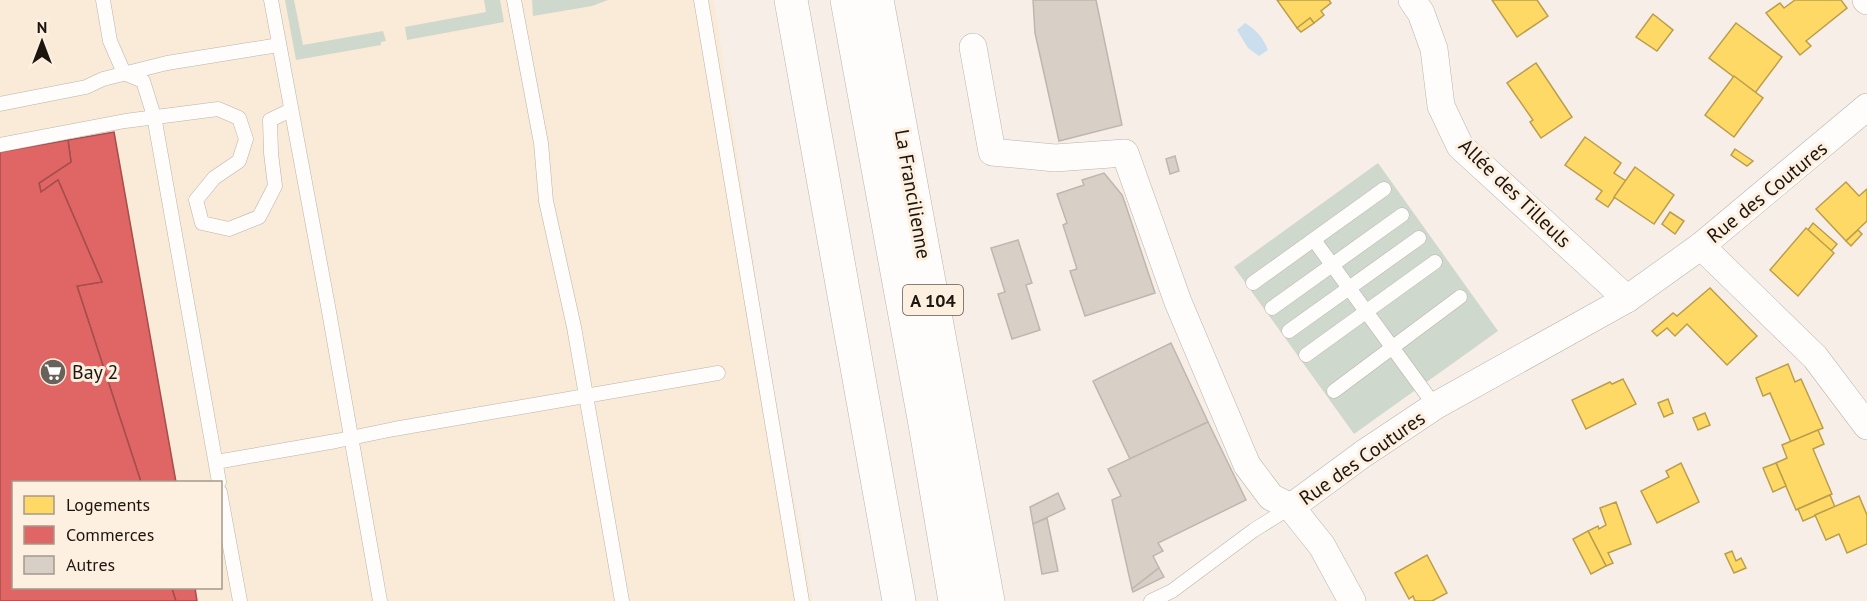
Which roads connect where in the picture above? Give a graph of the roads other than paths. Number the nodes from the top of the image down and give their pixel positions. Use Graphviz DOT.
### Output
graph roads {
  1 [pos="103,0"];
  2 [pos="271,0"];
  3 [pos="514,0"];
  4 [pos="701,0"];
  5 [pos="791,0"];
  6 [pos="847,0"];
  7 [pos="878,0"];
  8 [pos="1412,0"];
  9 [pos="279,45"];
  10 [pos="974,47"];
  11 [pos="124,73"];
  12 [pos="0,104"];
  13 [pos="1867,107"];
  14 [pos="291,110"];
  15 [pos="153,116"];
  16 [pos="0,145"];
  17 [pos="1384,189"];
  18 [pos="1402,215"];
  19 [pos="1419,238"];
  20 [pos="1314,240"];
  21 [pos="1701,246"];
  22 [pos="1436,262"];
  23 [pos="1332,265"];
  24 [pos="1253,283"];
  25 [pos="1349,288"];
  26 [pos="1460,297"];
  27 [pos="1627,299"];
  28 [pos="1272,308"];
  29 [pos="1366,312"];
  30 [pos="1289,331"];
  31 [pos="1392,347"];
  32 [pos="1306,355"];
  33 [pos="718,373"];
  34 [pos="1334,391"];
  35 [pos="585,397"];
  36 [pos="1435,406"];
  37 [pos="1867,426"];
  38 [pos="351,438"];
  39 [pos="216,462"];
  40 [pos="219,481"];
  41 [pos="222,503"];
  42 [pos="1291,507"];
  43 [pos="240,601"];
  44 [pos="380,601"];
  45 [pos="622,601"];
  46 [pos="802,601"];
  47 [pos="899,601"];
  48 [pos="955,601"];
  49 [pos="988,601"];
  50 [pos="1151,601"];
  51 [pos="1352,601"];
  1 -- 11 [label="lane"];
  2 -- 9 [label="lane"];
  3 -- 35 [label="lane"];
  4 -- 46 [label="lane"];
  5 -- 47 [label="main road"];
  6 -- 48 [label="main road"];
  7 -- 49 [label="main road, La Francilienne / A 104"];
  8 -- 27 [label="street, Allée des Tilleuls"];
  9 -- 11 [label="lane"];
  9 -- 14 [label="lane"];
  10 -- 42 [label="street, Rue des Coutures"];
  11 -- 12 [label="lane"];
  11 -- 15 [label="lane"];
  13 -- 21 [label="street, Rue des Coutures"];
  14 -- 15 [label="lane"];
  14 -- 38 [label="lane"];
  15 -- 16 [label="lane"];
  15 -- 39 [label="lane"];
  17 -- 20 [label="lane"];
  18 -- 23 [label="lane"];
  19 -- 25 [label="lane"];
  20 -- 23 [label="lane"];
  20 -- 24 [label="lane"];
  21 -- 27 [label="street, Rue des Coutures"];
  21 -- 37 [label="street"];
  22 -- 29 [label="lane"];
  23 -- 25 [label="lane"];
  23 -- 28 [label="lane"];
  25 -- 29 [label="lane"];
  25 -- 30 [label="lane"];
  26 -- 31 [label="lane"];
  27 -- 36 [label="street, Rue des Coutures"];
  29 -- 31 [label="lane"];
  29 -- 32 [label="lane"];
  31 -- 34 [label="lane"];
  31 -- 36 [label="lane"];
  33 -- 35 [label="lane"];
  35 -- 38 [label="lane"];
  35 -- 45 [label="lane"];
  36 -- 42 [label="street, Rue des Coutures"];
  38 -- 39 [label="lane"];
  38 -- 44 [label="lane"];
  39 -- 40 [label="lane"];
  41 -- 43 [label="lane"];
  42 -- 50 [label="lane"];
  42 -- 51 [label="street"];
}
